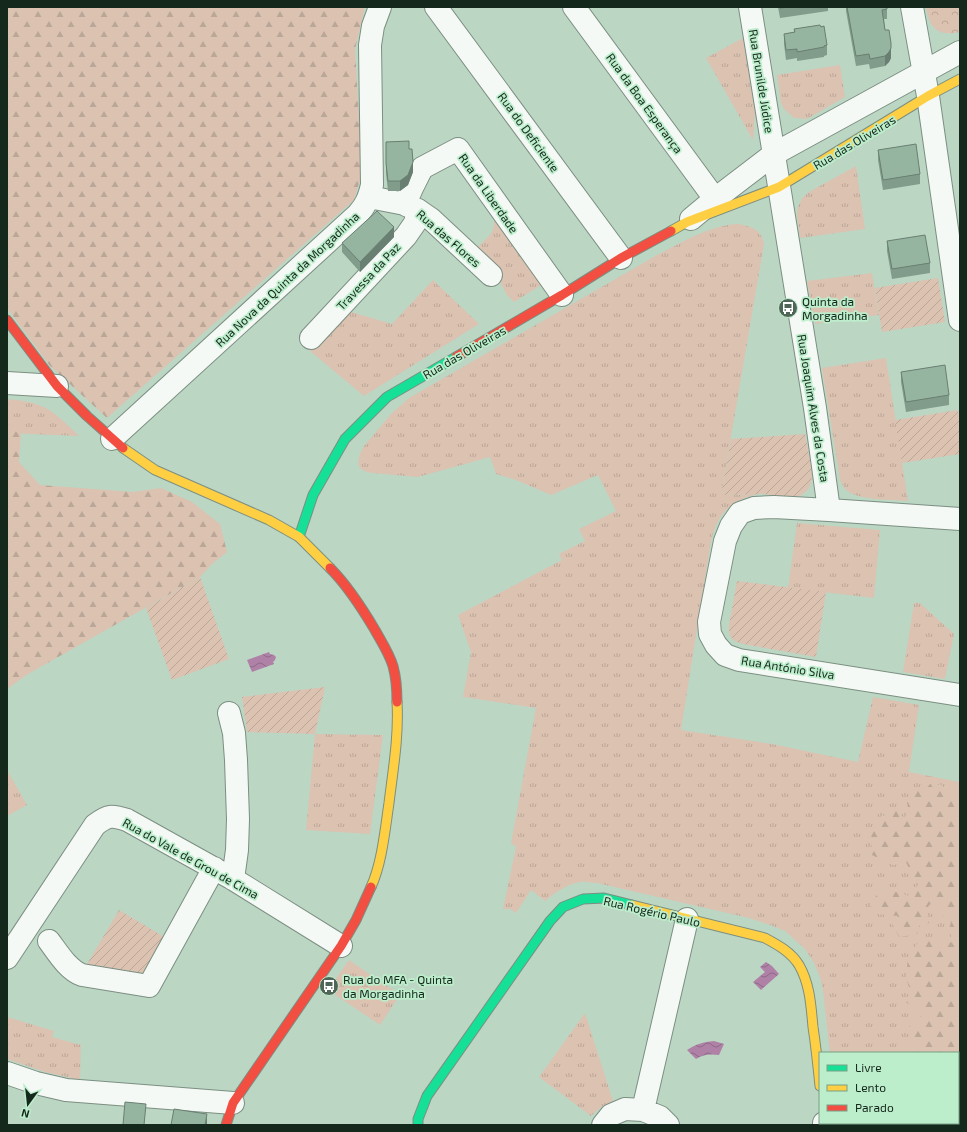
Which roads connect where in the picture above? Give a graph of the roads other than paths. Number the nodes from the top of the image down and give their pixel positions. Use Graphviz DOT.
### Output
graph roads {
  1 [pos="380,7"];
  2 [pos="436,7"];
  3 [pos="574,7"];
  4 [pos="750,7"];
  5 [pos="912,7"];
  6 [pos="960,52"];
  7 [pos="924,72"];
  8 [pos="960,79"];
  9 [pos="928,96"];
  10 [pos="774,154"];
  11 [pos="779,187"];
  12 [pos="369,197"];
  13 [pos="716,199"];
  14 [pos="411,207"];
  15 [pos="687,222"];
  16 [pos="621,258"];
  17 [pos="956,267"];
  18 [pos="491,275"];
  19 [pos="562,294"];
  20 [pos="7,320"];
  21 [pos="960,320"];
  22 [pos="311,338"];
  23 [pos="7,383"];
  24 [pos="57,386"];
  25 [pos="112,439"];
  26 [pos="829,510"];
  27 [pos="960,519"];
  28 [pos="299,537"];
  29 [pos="960,695"];
  30 [pos="229,712"];
  31 [pos="214,868"];
  32 [pos="233,879"];
  33 [pos="687,919"];
  34 [pos="49,941"];
  35 [pos="341,946"];
  36 [pos="7,958"];
  37 [pos="7,1073"];
  38 [pos="819,1077"];
  39 [pos="233,1103"];
  40 [pos="643,1110"];
  41 [pos="226,1125"];
  42 [pos="418,1125"];
  43 [pos="603,1125"];
  44 [pos="668,1125"];
  1 -- 12 [label="street, Rua Nova da Quinta da Morgadinha"];
  2 -- 16 [label="street, Rua do Deficiente"];
  3 -- 13 [label="street, Rua da Boa Esperança"];
  4 -- 10 [label="street, Rua Brunilde Júdice"];
  5 -- 7 [label="street"];
  6 -- 7 [label="street, Rua das Oliveiras"];
  7 -- 9 [label="street"];
  7 -- 10 [label="street, Rua das Oliveiras"];
  8 -- 9 [label="street, Rua das Oliveiras"];
  9 -- 11 [label="street, Rua das Oliveiras"];
  9 -- 17 [label="street"];
  10 -- 11 [label="street"];
  10 -- 13 [label="street, Rua das Oliveiras"];
  11 -- 15 [label="street, Rua das Oliveiras"];
  11 -- 26 [label="street, Rua Joaquim Alves da Costa"];
  12 -- 14 [label="street"];
  12 -- 25 [label="street, Rua Nova da Quinta da Morgadinha"];
  13 -- 15 [label="street, Rua das Oliveiras"];
  14 -- 18 [label="street, Rua das Flores"];
  14 -- 19 [label="street, Rua da Liberdade"];
  14 -- 22 [label="street, Travessa da Paz"];
  15 -- 16 [label="street, Rua das Oliveiras"];
  16 -- 19 [label="street, Rua das Oliveiras"];
  17 -- 21 [label="street"];
  19 -- 28 [label="street, Rua das Oliveiras"];
  20 -- 24 [label="street"];
  23 -- 24 [label="street"];
  24 -- 25 [label="street"];
  25 -- 28 [label="street"];
  26 -- 27 [label="street, Rua António Silva"];
  26 -- 29 [label="street, Rua António Silva"];
  28 -- 35 [label="street"];
  30 -- 32 [label="street"];
  31 -- 32 [label="street, Rua do Vale de Grou de Cima"];
  31 -- 34 [label="street"];
  31 -- 36 [label="street, Rua do Vale de Grou de Cima"];
  32 -- 35 [label="street, Rua do Vale de Grou de Cima"];
  33 -- 38 [label="street, Rua Rogério Paulo"];
  33 -- 40 [label="street"];
  33 -- 42 [label="street, Rua Rogério Paulo"];
  35 -- 39 [label="street"];
  37 -- 39 [label="street"];
  39 -- 41 [label="street"];
  40 -- 43 [label="street"];
  40 -- 44 [label="street"];
}
